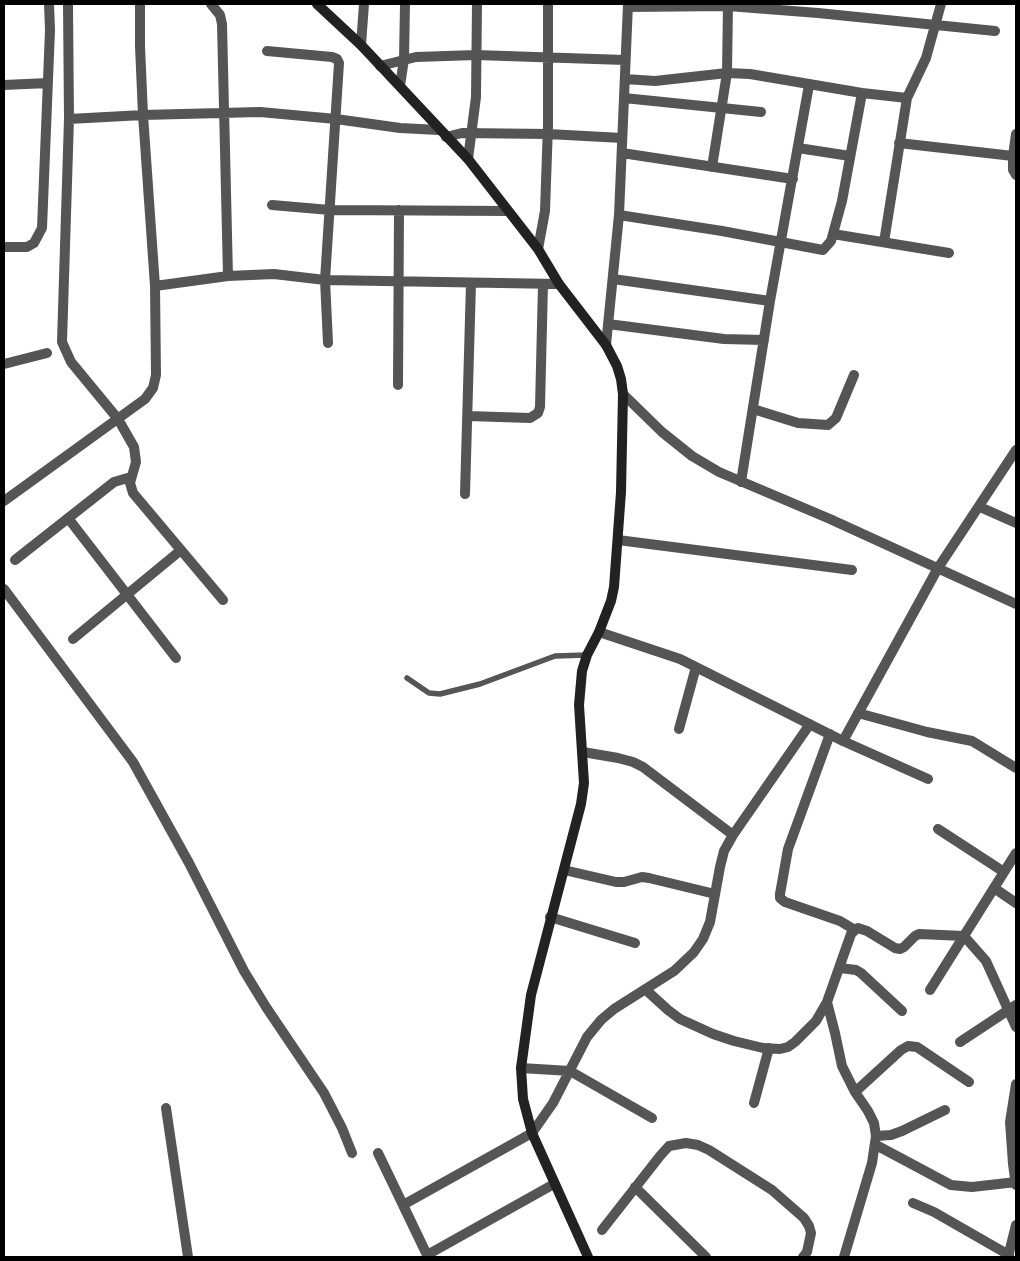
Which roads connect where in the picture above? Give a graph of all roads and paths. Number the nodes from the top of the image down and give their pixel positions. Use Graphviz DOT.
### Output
graph roads {
  1 [pos="49,4"];
  2 [pos="68,4"];
  3 [pos="140,4"];
  4 [pos="211,4"];
  5 [pos="317,4"];
  6 [pos="364,4"];
  7 [pos="405,4"];
  8 [pos="477,4"];
  9 [pos="548,4"];
  10 [pos="941,4"];
  11 [pos="628,5"];
  12 [pos="728,5"];
  13 [pos="936,25"];
  14 [pos="995,31"];
  15 [pos="361,45"];
  16 [pos="267,50"];
  17 [pos="476,55"];
  18 [pos="548,58"];
  19 [pos="404,59"];
  20 [pos="626,60"];
  21 [pos="380,66"];
  22 [pos="727,73"];
  23 [pos="625,79"];
  24 [pos="48,83"];
  25 [pos="809,84"];
  26 [pos="4,85"];
  27 [pos="400,86"];
  28 [pos="862,93"];
  29 [pos="624,98"];
  30 [pos="907,98"];
  31 [pos="722,107"];
  32 [pos="761,112"];
  33 [pos="224,114"];
  34 [pos="143,115"];
  35 [pos="69,119"];
  36 [pos="336,120"];
  37 [pos="442,133"];
  38 [pos="471,133"];
  39 [pos="548,134"];
  40 [pos="1016,134"];
  41 [pos="622,138"];
  42 [pos="899,143"];
  43 [pos="798,148"];
  44 [pos="622,153"];
  45 [pos="850,156"];
  46 [pos="1013,156"];
  47 [pos="468,160"];
  48 [pos="712,167"];
  49 [pos="1016,175"];
  50 [pos="793,179"];
  51 [pos="272,205"];
  52 [pos="330,210"];
  53 [pos="399,210"];
  54 [pos="508,211"];
  55 [pos="619,215"];
  56 [pos="833,234"];
  57 [pos="884,242"];
  58 [pos="781,243"];
  59 [pos="4,247"];
  60 [pos="538,249"];
  61 [pos="949,253"];
  62 [pos="228,276"];
  63 [pos="613,279"];
  64 [pos="325,280"];
  65 [pos="398,282"];
  66 [pos="471,283"];
  67 [pos="543,284"];
  68 [pos="559,284"];
  69 [pos="156,286"];
  70 [pos="770,301"];
  71 [pos="608,324"];
  72 [pos="764,340"];
  73 [pos="328,343"];
  74 [pos="606,345"];
  75 [pos="47,353"];
  76 [pos="4,364"];
  77 [pos="854,375"];
  78 [pos="398,385"];
  79 [pos="623,394"];
  80 [pos="753,409"];
  81 [pos="468,416"];
  82 [pos="112,423"];
  83 [pos="1014,456"];
  84 [pos="131,477"];
  85 [pos="741,482"];
  86 [pos="465,494"];
  87 [pos="4,501"];
  88 [pos="980,507"];
  89 [pos="68,518"];
  90 [pos="1016,523"];
  91 [pos="618,540"];
  92 [pos="181,550"];
  93 [pos="14,560"];
  94 [pos="938,568"];
  95 [pos="852,570"];
  96 [pos="4,590"];
  97 [pos="128,594"];
  98 [pos="223,600"];
  99 [pos="1016,604"];
  100 [pos="600,632"];
  101 [pos="73,639"];
  102 [pos="587,655"];
  103 [pos="176,658"];
  104 [pos="696,667"];
  105 [pos="406,678"];
  106 [pos="858,714"];
  107 [pos="810,724"];
  108 [pos="679,729"];
  109 [pos="830,734"];
  110 [pos="843,741"];
  111 [pos="583,752"];
  112 [pos="1016,768"];
  113 [pos="928,780"];
  114 [pos="938,830"];
  115 [pos="732,835"];
  116 [pos="1015,856"];
  117 [pos="564,870"];
  118 [pos="1004,872"];
  119 [pos="994,888"];
  120 [pos="715,894"];
  121 [pos="1016,903"];
  122 [pos="550,917"];
  123 [pos="855,930"];
  124 [pos="964,936"];
  125 [pos="635,943"];
  126 [pos="840,968"];
  127 [pos="646,990"];
  128 [pos="930,990"];
  129 [pos="826,1002"];
  130 [pos="1012,1007"];
  131 [pos="902,1011"];
  132 [pos="1016,1027"];
  133 [pos="960,1042"];
  134 [pos="769,1048"];
  135 [pos="521,1068"];
  136 [pos="570,1071"];
  137 [pos="969,1082"];
  138 [pos="1016,1084"];
  139 [pos="855,1092"];
  140 [pos="754,1103"];
  141 [pos="166,1108"];
  142 [pos="945,1110"];
  143 [pos="652,1118"];
  144 [pos="532,1132"];
  145 [pos="876,1140"];
  146 [pos="352,1153"];
  147 [pos="378,1153"];
  148 [pos="554,1184"];
  149 [pos="1016,1184"];
  150 [pos="635,1187"];
  151 [pos="912,1203"];
  152 [pos="403,1205"];
  153 [pos="1016,1225"];
  154 [pos="602,1230"];
  155 [pos="427,1256"];
  156 [pos="1009,1256"];
  157 [pos="188,1257"];
  158 [pos="588,1257"];
  159 [pos="706,1257"];
  160 [pos="804,1257"];
  161 [pos="844,1257"];
  1 -- 24 [label="street"];
  2 -- 35 [label="street"];
  3 -- 34 [label="street"];
  4 -- 33 [label="street"];
  5 -- 15 [label="street"];
  6 -- 15 [label="street"];
  7 -- 19 [label="street"];
  8 -- 17 [label="street"];
  9 -- 18 [label="street"];
  10 -- 13 [label="street"];
  11 -- 12 [label="street"];
  11 -- 20 [label="street"];
  12 -- 13 [label="street"];
  12 -- 22 [label="street"];
  13 -- 14 [label="street"];
  13 -- 30 [label="street"];
  15 -- 21 [label="street"];
  16 -- 36 [label="street"];
  17 -- 18 [label="street"];
  17 -- 19 [label="street"];
  17 -- 38 [label="street"];
  18 -- 20 [label="street"];
  18 -- 39 [label="street"];
  19 -- 21 [label="street"];
  19 -- 27 [label="street"];
  20 -- 23 [label="street"];
  21 -- 27 [label="street"];
  22 -- 23 [label="street"];
  22 -- 25 [label="street"];
  22 -- 31 [label="street"];
  23 -- 29 [label="street"];
  24 -- 26 [label="street"];
  24 -- 59 [label="street"];
  25 -- 28 [label="street"];
  25 -- 43 [label="street"];
  27 -- 37 [label="street"];
  28 -- 30 [label="street"];
  28 -- 45 [label="street"];
  29 -- 31 [label="street"];
  29 -- 41 [label="street"];
  30 -- 42 [label="street"];
  31 -- 32 [label="street"];
  31 -- 48 [label="street"];
  33 -- 34 [label="street"];
  33 -- 36 [label="street"];
  33 -- 62 [label="street"];
  34 -- 35 [label="street"];
  34 -- 69 [label="street"];
  35 -- 82 [label="street"];
  36 -- 37 [label="street"];
  36 -- 52 [label="street"];
  37 -- 38 [label="street"];
  37 -- 47 [label="street"];
  38 -- 39 [label="street"];
  38 -- 47 [label="street"];
  39 -- 41 [label="street"];
  39 -- 60 [label="street"];
  40 -- 46 [label="street"];
  41 -- 44 [label="street"];
  42 -- 46 [label="street"];
  42 -- 57 [label="street"];
  43 -- 45 [label="street"];
  43 -- 50 [label="street"];
  44 -- 48 [label="street"];
  44 -- 55 [label="street"];
  45 -- 56 [label="street"];
  46 -- 49 [label="street"];
  47 -- 54 [label="street"];
  48 -- 50 [label="street"];
  50 -- 58 [label="street"];
  51 -- 52 [label="street"];
  52 -- 53 [label="street"];
  52 -- 64 [label="street"];
  53 -- 54 [label="street"];
  53 -- 65 [label="street"];
  54 -- 60 [label="street"];
  55 -- 58 [label="street"];
  55 -- 63 [label="street"];
  56 -- 57 [label="street"];
  56 -- 58 [label="street"];
  57 -- 61 [label="street"];
  58 -- 70 [label="street"];
  60 -- 68 [label="street"];
  62 -- 64 [label="street"];
  62 -- 69 [label="street"];
  63 -- 70 [label="street"];
  63 -- 71 [label="street"];
  64 -- 65 [label="street"];
  64 -- 73 [label="street"];
  65 -- 66 [label="street"];
  65 -- 78 [label="street"];
  66 -- 67 [label="street"];
  66 -- 81 [label="street"];
  67 -- 68 [label="street"];
  67 -- 81 [label="street"];
  68 -- 74 [label="street"];
  69 -- 82 [label="street"];
  70 -- 72 [label="street"];
  71 -- 72 [label="street"];
  71 -- 74 [label="street"];
  72 -- 80 [label="street"];
  74 -- 79 [label="street"];
  75 -- 76 [label="street"];
  77 -- 80 [label="street"];
  79 -- 85 [label="street"];
  79 -- 91 [label="street"];
  80 -- 85 [label="street"];
  81 -- 86 [label="street"];
  82 -- 84 [label="street"];
  82 -- 87 [label="street"];
  83 -- 88 [label="street"];
  84 -- 89 [label="street"];
  84 -- 92 [label="street"];
  85 -- 94 [label="street"];
  88 -- 90 [label="street"];
  88 -- 94 [label="street"];
  89 -- 93 [label="street"];
  89 -- 97 [label="street"];
  91 -- 95 [label="street"];
  91 -- 100 [label="street"];
  92 -- 97 [label="street"];
  92 -- 98 [label="street"];
  94 -- 99 [label="street"];
  94 -- 106 [label="street"];
  96 -- 146 [label="street"];
  97 -- 101 [label="street"];
  97 -- 103 [label="street"];
  100 -- 102 [label="street"];
  100 -- 104 [label="street"];
  102 -- 105 [label="lane"];
  102 -- 111 [label="street"];
  104 -- 107 [label="street"];
  104 -- 108 [label="street"];
  106 -- 110 [label="street"];
  106 -- 112 [label="street"];
  107 -- 109 [label="street"];
  107 -- 115 [label="street"];
  109 -- 110 [label="street"];
  109 -- 123 [label="street"];
  110 -- 113 [label="street"];
  111 -- 115 [label="street"];
  111 -- 117 [label="street"];
  114 -- 118 [label="street"];
  115 -- 120 [label="street"];
  116 -- 118 [label="street"];
  117 -- 120 [label="street"];
  117 -- 122 [label="street"];
  118 -- 119 [label="street"];
  119 -- 121 [label="street"];
  119 -- 124 [label="street"];
  120 -- 127 [label="street"];
  122 -- 125 [label="street"];
  122 -- 135 [label="street"];
  123 -- 124 [label="street"];
  123 -- 126 [label="street"];
  124 -- 128 [label="street"];
  124 -- 130 [label="street"];
  126 -- 129 [label="street"];
  126 -- 131 [label="street"];
  127 -- 134 [label="street"];
  127 -- 136 [label="street"];
  129 -- 134 [label="street"];
  129 -- 139 [label="street"];
  130 -- 132 [label="street"];
  130 -- 133 [label="street"];
  134 -- 140 [label="street"];
  135 -- 136 [label="street"];
  135 -- 144 [label="street"];
  136 -- 143 [label="street"];
  136 -- 144 [label="street"];
  137 -- 139 [label="street"];
  138 -- 149 [label="street"];
  139 -- 145 [label="street"];
  141 -- 157 [label="street"];
  142 -- 145 [label="street"];
  144 -- 148 [label="street"];
  144 -- 152 [label="street"];
  145 -- 149 [label="street"];
  145 -- 161 [label="street"];
  147 -- 152 [label="street"];
  148 -- 155 [label="street"];
  148 -- 158 [label="street"];
  150 -- 154 [label="street"];
  150 -- 159 [label="street"];
  150 -- 160 [label="street"];
  151 -- 156 [label="street"];
  152 -- 155 [label="street"];
  153 -- 156 [label="street"];
}
